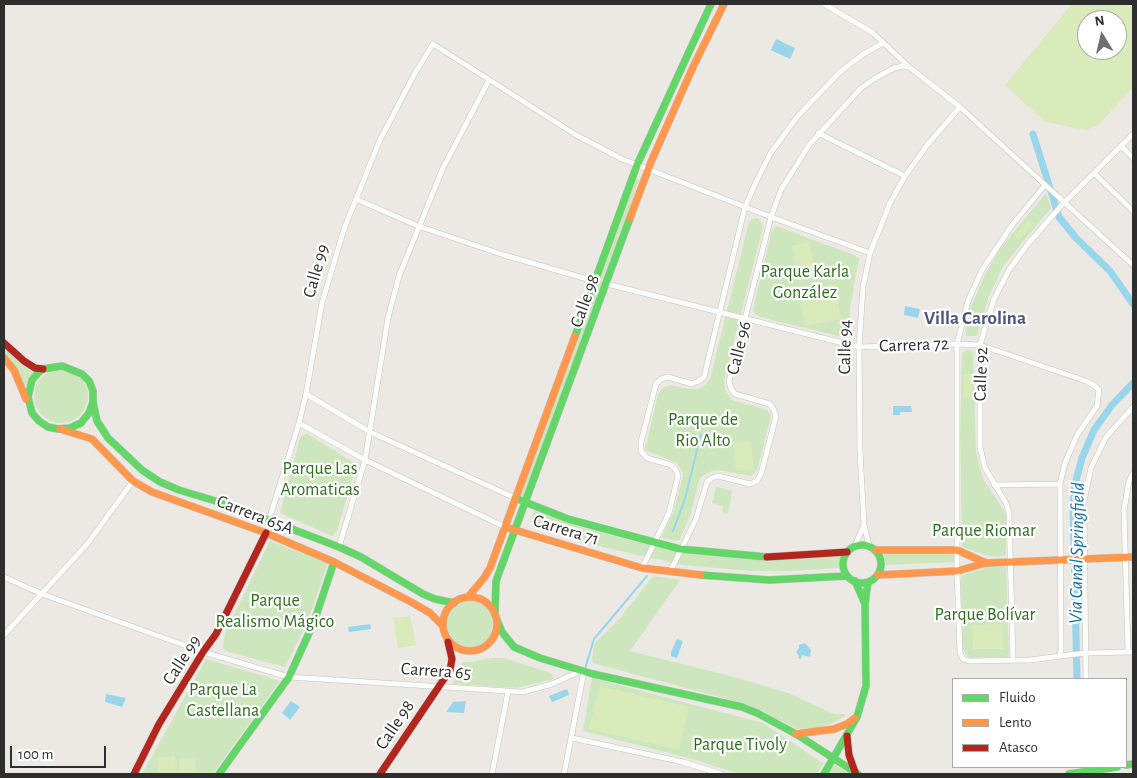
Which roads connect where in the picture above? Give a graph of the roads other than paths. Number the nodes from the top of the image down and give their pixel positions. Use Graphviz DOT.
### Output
graph roads {
  1 [pos="711,4"];
  2 [pos="724,4"];
  3 [pos="824,4"];
  4 [pos="883,43"];
  5 [pos="909,67"];
  6 [pos="489,80"];
  7 [pos="960,107"];
  8 [pos="818,133"];
  9 [pos="1133,134"];
  10 [pos="1122,146"];
  11 [pos="1133,158"];
  12 [pos="637,165"];
  13 [pos="649,169"];
  14 [pos="1094,174"];
  15 [pos="905,176"];
  16 [pos="1046,186"];
  17 [pos="356,199"];
  18 [pos="1063,204"];
  19 [pos="745,208"];
  20 [pos="1133,211"];
  21 [pos="771,217"];
  22 [pos="418,226"];
  23 [pos="870,254"];
  24 [pos="1133,265"];
  25 [pos="594,281"];
  26 [pos="607,284"];
  27 [pos="720,312"];
  28 [pos="746,319"];
  29 [pos="4,343"];
  30 [pos="957,344"];
  31 [pos="980,345"];
  32 [pos="859,347"];
  33 [pos="4,358"];
  34 [pos="43,369"];
  35 [pos="306,394"];
  36 [pos="93,402"];
  37 [pos="29,405"];
  38 [pos="1133,407"];
  39 [pos="299,422"];
  40 [pos="60,429"];
  41 [pos="370,432"];
  42 [pos="365,460"];
  43 [pos="1133,473"];
  44 [pos="133,481"];
  45 [pos="1060,484"];
  46 [pos="994,485"];
  47 [pos="515,498"];
  48 [pos="526,503"];
  49 [pos="269,520"];
  50 [pos="864,525"];
  51 [pos="505,527"];
  52 [pos="516,531"];
  53 [pos="266,533"];
  54 [pos="655,543"];
  55 [pos="869,545"];
  56 [pos="339,547"];
  57 [pos="854,548"];
  58 [pos="680,549"];
  59 [pos="876,550"];
  60 [pos="957,550"];
  61 [pos="847,552"];
  62 [pos="1124,557"];
  63 [pos="1133,558"];
  64 [pos="1063,559"];
  65 [pos="1081,559"];
  66 [pos="334,562"];
  67 [pos="1011,562"];
  68 [pos="986,563"];
  69 [pos="642,568"];
  70 [pos="957,571"];
  71 [pos="670,572"];
  72 [pos="878,575"];
  73 [pos="4,576"];
  74 [pos="847,576"];
  75 [pos="855,581"];
  76 [pos="868,582"];
  77 [pos="42,594"];
  78 [pos="468,597"];
  79 [pos="454,603"];
  80 [pos="865,604"];
  81 [pos="496,617"];
  82 [pos="443,626"];
  83 [pos="4,635"];
  84 [pos="447,639"];
  85 [pos="203,652"];
  86 [pos="1131,652"];
  87 [pos="1082,653"];
  88 [pos="1060,656"];
  89 [pos="1012,660"];
  90 [pos="583,671"];
  91 [pos="289,677"];
  92 [pos="1086,678"];
  93 [pos="440,686"];
  94 [pos="508,692"];
  95 [pos="857,716"];
  96 [pos="821,731"];
  97 [pos="796,734"];
  98 [pos="847,736"];
  99 [pos="572,738"];
  100 [pos="817,748"];
  101 [pos="834,758"];
  102 [pos="1111,768"];
  103 [pos="856,773"];
  104 [pos="134,774"];
  105 [pos="219,774"];
  106 [pos="380,774"];
  107 [pos="492,774"];
  108 [pos="564,774"];
  109 [pos="721,774"];
  110 [pos="824,774"];
  111 [pos="1073,774"];
  1 -- 12 [label="street, Calle 98"];
  2 -- 13 [label="street, Calle 98"];
  3 -- 4 [label="street"];
  4 -- 5 [label="street"];
  4 -- 19 [label="street, Calle 96"];
  5 -- 7 [label="street"];
  5 -- 8 [label="street, Calle 96"];
  6 -- 12 [label="street"];
  6 -- 17 [label="street, Calle 99"];
  6 -- 22 [label="street"];
  7 -- 15 [label="street, Calle 94"];
  7 -- 16 [label="street"];
  8 -- 15 [label="street"];
  8 -- 21 [label="street, Calle 96"];
  9 -- 10 [label="street, Calle 92"];
  10 -- 11 [label="street"];
  10 -- 14 [label="street, Calle 92"];
  12 -- 13 [label="street"];
  12 -- 25 [label="street, Calle 98"];
  13 -- 19 [label="street"];
  13 -- 26 [label="street, Calle 98"];
  14 -- 18 [label="street, Calle 92"];
  14 -- 20 [label="street"];
  15 -- 23 [label="street, Calle 94"];
  16 -- 18 [label="street"];
  16 -- 30 [label="street"];
  17 -- 22 [label="street"];
  17 -- 35 [label="street, Calle 99"];
  18 -- 24 [label="street"];
  18 -- 31 [label="street, Calle 92"];
  19 -- 21 [label="street"];
  19 -- 27 [label="street, Calle 96"];
  21 -- 23 [label="street"];
  21 -- 28 [label="street, Calle 96"];
  22 -- 25 [label="street"];
  22 -- 41 [label="street"];
  23 -- 32 [label="street, Calle 94"];
  25 -- 47 [label="street, Calle 98"];
  26 -- 27 [label="street, Carrera 72"];
  26 -- 48 [label="street, Calle 98"];
  27 -- 28 [label="street, Carrera 72"];
  27 -- 54 [label="street, Calle 96"];
  28 -- 32 [label="street, Carrera 72"];
  28 -- 58 [label="street, Calle 96"];
  29 -- 34 [label="street"];
  30 -- 31 [label="street, Carrera 72"];
  30 -- 32 [label="street, Carrera 72"];
  30 -- 60 [label="street"];
  31 -- 45 [label="street, Carrera 72"];
  31 -- 46 [label="street, Calle 92"];
  32 -- 50 [label="street, Calle 94"];
  33 -- 37 [label="street"];
  34 -- 36 [label="street"];
  34 -- 37 [label="street"];
  35 -- 39 [label="street, Calle 99"];
  35 -- 41 [label="street, Carrera 71"];
  36 -- 40 [label="street"];
  36 -- 49 [label="street, Carrera 65A"];
  37 -- 40 [label="street"];
  38 -- 65 [label="street"];
  39 -- 42 [label="street, Carrera 71"];
  39 -- 49 [label="street, Calle 99"];
  40 -- 44 [label="street, Carrera 65A"];
  41 -- 42 [label="street"];
  41 -- 47 [label="street, Carrera 71"];
  42 -- 51 [label="street, Carrera 71"];
  42 -- 56 [label="street"];
  43 -- 62 [label="street"];
  44 -- 53 [label="street, Carrera 65A"];
  44 -- 77 [label="street"];
  45 -- 46 [label="street"];
  45 -- 64 [label="street"];
  46 -- 67 [label="street, Calle 92"];
  47 -- 48 [label="street, Carrera 71"];
  47 -- 51 [label="street, Calle 98"];
  48 -- 52 [label="street, Calle 98"];
  48 -- 54 [label="street, Carrera 71"];
  49 -- 56 [label="street, Carrera 65A"];
  50 -- 55 [label="street, Calle 94"];
  50 -- 57 [label="street, Calle 94"];
  51 -- 52 [label="street, Carrera 71"];
  51 -- 78 [label="street, Calle 98"];
  52 -- 69 [label="street, Carrera 71"];
  52 -- 81 [label="street, Calle 98"];
  53 -- 66 [label="street, Carrera 65A"];
  53 -- 85 [label="street, Calle 99"];
  54 -- 58 [label="street, Carrera 71"];
  54 -- 69 [label="street, Calle 96"];
  55 -- 57 [label="street"];
  55 -- 59 [label="street"];
  56 -- 79 [label="street, Carrera 65A"];
  57 -- 61 [label="street"];
  58 -- 61 [label="street, Carrera 71"];
  58 -- 71 [label="street, Calle 96"];
  59 -- 60 [label="street"];
  59 -- 72 [label="street"];
  60 -- 68 [label="street"];
  60 -- 70 [label="street"];
  61 -- 74 [label="street"];
  62 -- 63 [label="street"];
  62 -- 65 [label="street"];
  62 -- 86 [label="street"];
  64 -- 65 [label="street"];
  64 -- 67 [label="street"];
  64 -- 88 [label="street"];
  65 -- 87 [label="street"];
  66 -- 82 [label="street, Carrera 65A"];
  66 -- 91 [label="street"];
  67 -- 68 [label="street"];
  67 -- 89 [label="street, Calle 92"];
  68 -- 70 [label="street"];
  69 -- 71 [label="street, Carrera 71"];
  70 -- 72 [label="street"];
  70 -- 89 [label="street"];
  71 -- 74 [label="street, Carrera 71"];
  72 -- 76 [label="street"];
  73 -- 77 [label="street, Carrera 65"];
  74 -- 75 [label="street"];
  75 -- 76 [label="street"];
  75 -- 80 [label="street"];
  76 -- 80 [label="street"];
  77 -- 83 [label="street"];
  77 -- 85 [label="street, Carrera 65"];
  78 -- 79 [label="street"];
  78 -- 81 [label="street"];
  79 -- 82 [label="street"];
  80 -- 95 [label="street"];
  81 -- 84 [label="street"];
  81 -- 90 [label="street"];
  82 -- 84 [label="street"];
  84 -- 93 [label="street, Calle 98"];
  85 -- 91 [label="street, Carrera 65"];
  85 -- 104 [label="street, Calle 99"];
  86 -- 87 [label="street"];
  87 -- 88 [label="street"];
  87 -- 92 [label="street"];
  88 -- 89 [label="street"];
  90 -- 94 [label="street, Carrera 65"];
  90 -- 97 [label="street"];
  90 -- 99 [label="street"];
  91 -- 93 [label="street, Carrera 65"];
  91 -- 105 [label="street"];
  93 -- 94 [label="street, Carrera 65"];
  93 -- 106 [label="street, Calle 98"];
  94 -- 107 [label="street"];
  95 -- 96 [label="street"];
  95 -- 98 [label="street"];
  96 -- 97 [label="street"];
  96 -- 100 [label="street"];
  97 -- 100 [label="street"];
  98 -- 101 [label="street"];
  98 -- 103 [label="street"];
  99 -- 108 [label="street"];
  99 -- 109 [label="street"];
  100 -- 101 [label="street"];
  101 -- 103 [label="street"];
  101 -- 110 [label="street"];
  102 -- 111 [label="street"];
}
